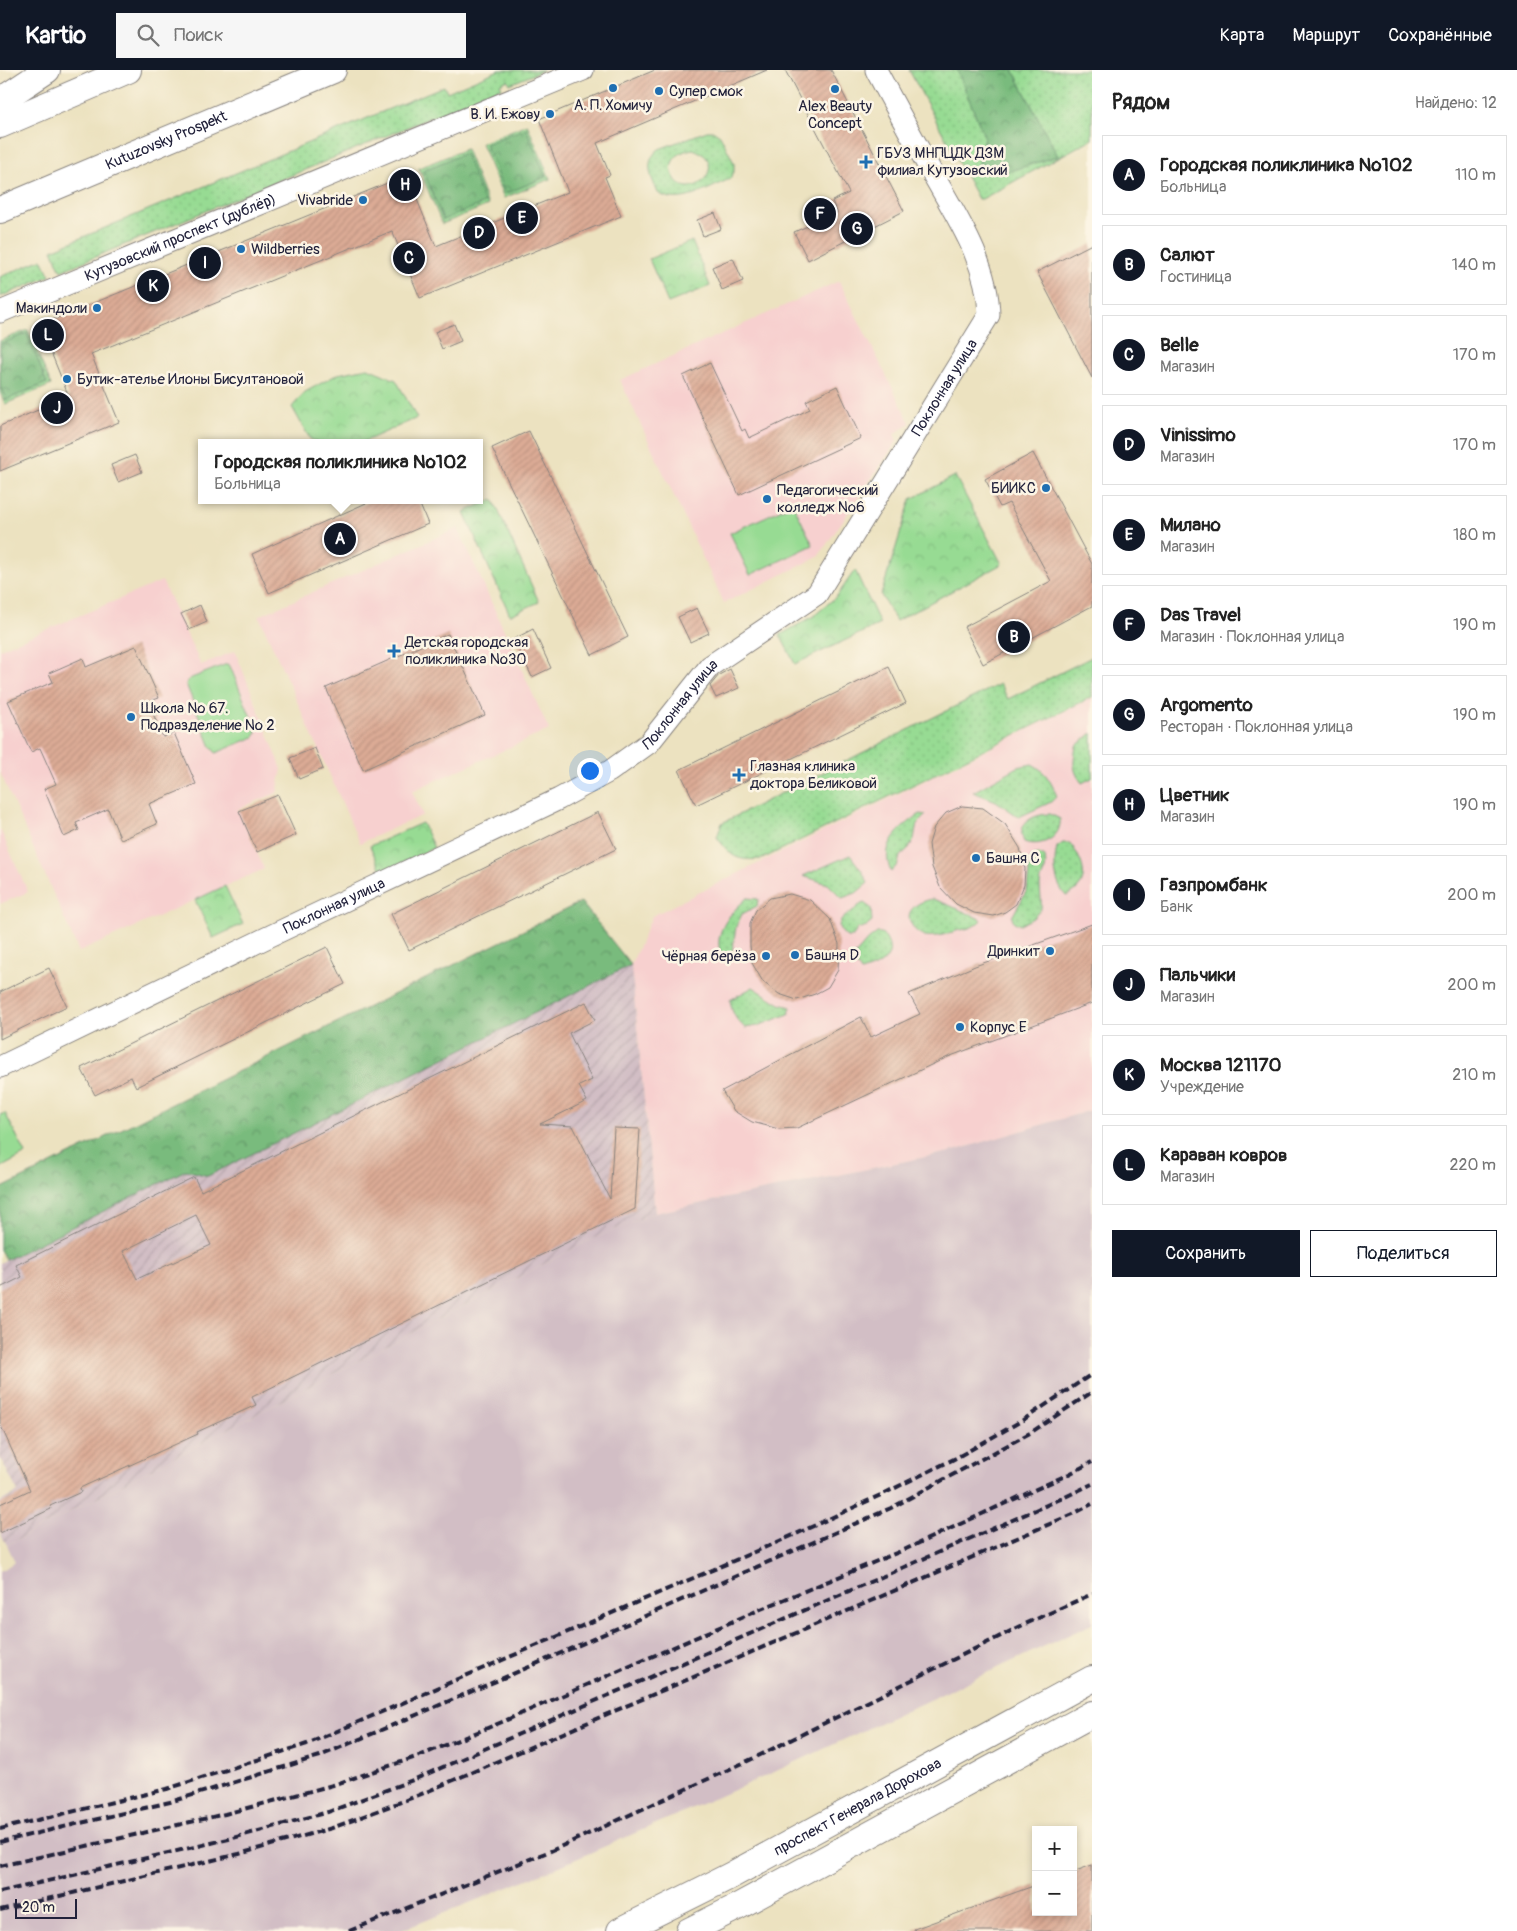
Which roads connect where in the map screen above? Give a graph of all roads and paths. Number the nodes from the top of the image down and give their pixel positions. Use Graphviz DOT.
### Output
graph roads {
  1 [pos="47,70"];
  2 [pos="128,70"];
  3 [pos="333,70"];
  4 [pos="583,70"];
  5 [pos="876,70"];
  6 [pos="0,101"];
  7 [pos="0,124"];
  8 [pos="0,210"];
  9 [pos="0,312"];
  10 [pos="0,1067"];
  11 [pos="1092,1679"];
  12 [pos="1092,1714"];
  13 [pos="620,1931"];
  14 [pos="689,1931"];
  1 -- 6 [label="main road"];
  2 -- 7 [label="main road"];
  3 -- 8 [label="main road, Kutuzovsky Prospekt"];
  4 -- 9 [label="street, Кутузовский проспект (дублёр)"];
  5 -- 10 [label="street, Поклонная улица"];
  11 -- 13 [label="main road, проспект Генерала Дорохова"];
  12 -- 14 [label="main road, проспект Генерала Дорохова"];
}
